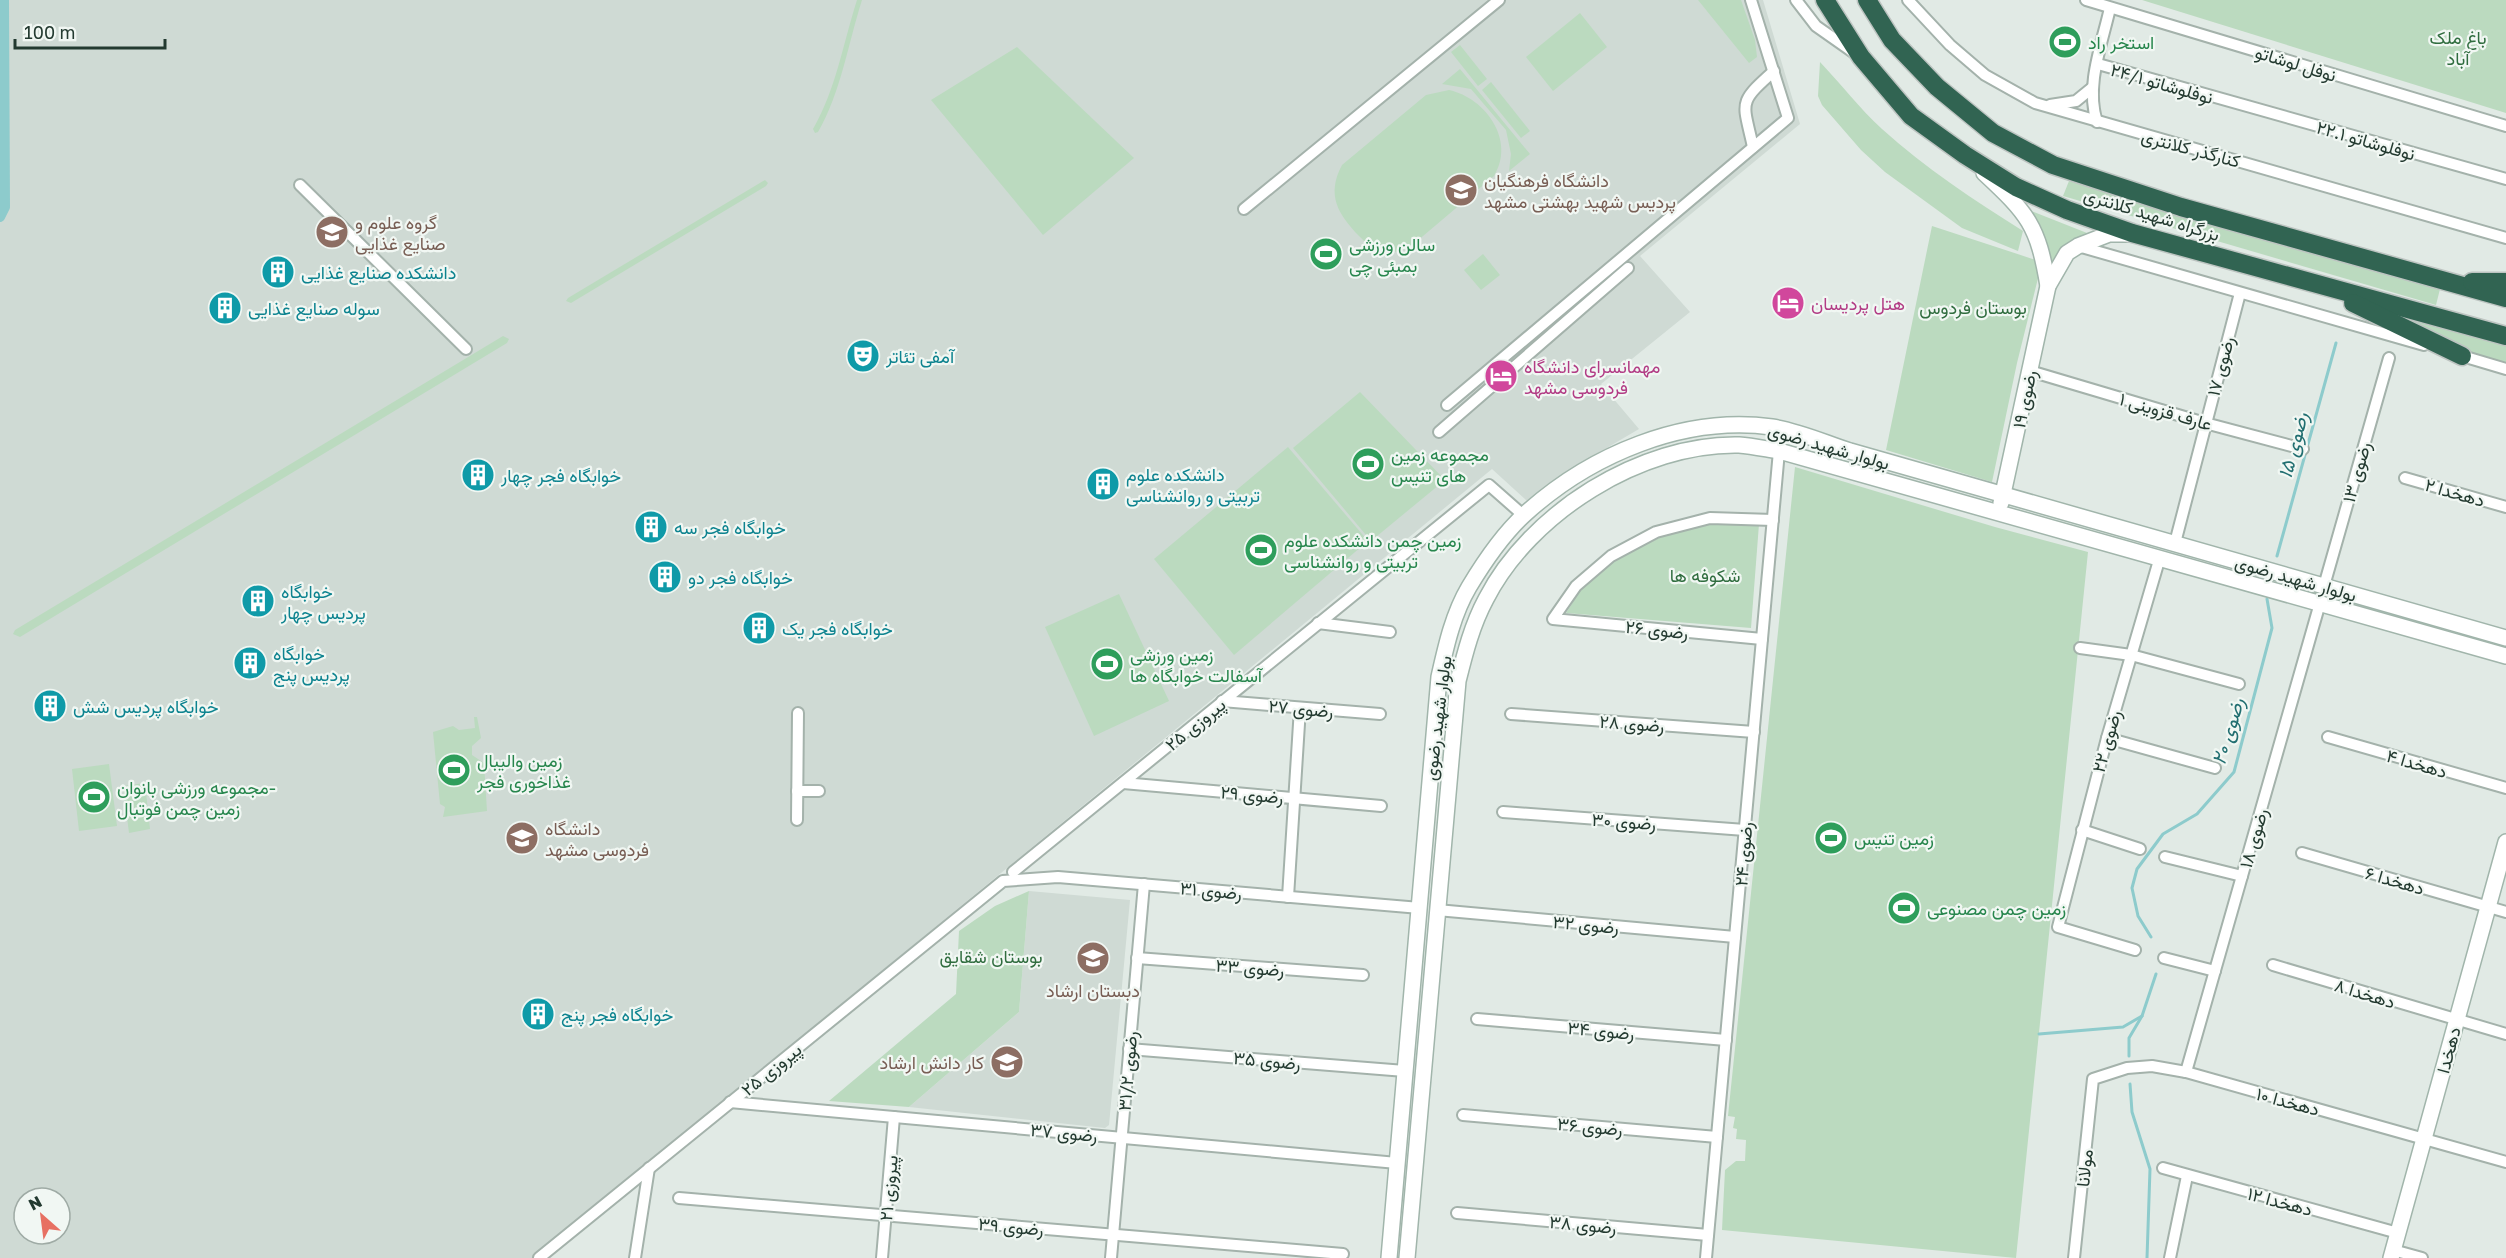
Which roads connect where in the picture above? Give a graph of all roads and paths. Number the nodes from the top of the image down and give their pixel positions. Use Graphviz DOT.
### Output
graph roads {
  1 [pos="1499,0"];
  2 [pos="1751,0"];
  3 [pos="1796,0"];
  4 [pos="1825,0"];
  5 [pos="1867,0"];
  6 [pos="1908,0"];
  7 [pos="2086,0"];
  8 [pos="2110,8"];
  9 [pos="1861,57"];
  10 [pos="2098,64"];
  11 [pos="1774,71"];
  12 [pos="2092,88"];
  13 [pos="2227,101"];
  14 [pos="2035,103"];
  15 [pos="2097,122"];
  16 [pos="2506,126"];
  17 [pos="1753,147"];
  18 [pos="1965,155"];
  19 [pos="2506,179"];
  20 [pos="300,186"];
  21 [pos="1244,209"];
  22 [pos="2132,233"];
  23 [pos="2506,238"];
  24 [pos="2078,246"];
  25 [pos="1628,268"];
  26 [pos="2452,281"];
  27 [pos="2506,282"];
  28 [pos="2311,283"];
  29 [pos="2048,286"];
  30 [pos="2240,293"];
  31 [pos="2506,298"];
  32 [pos="2506,336"];
  33 [pos="466,349"];
  34 [pos="2462,356"];
  35 [pos="2389,358"];
  36 [pos="2506,369"];
  37 [pos="2030,370"];
  38 [pos="1447,405"];
  39 [pos="2205,423"];
  40 [pos="1439,432"];
  41 [pos="2303,449"];
  42 [pos="1779,450"];
  43 [pos="2404,478"];
  44 [pos="2003,495"];
  45 [pos="2506,507"];
  46 [pos="1999,511"];
  47 [pos="1523,515"];
  48 [pos="1773,520"];
  49 [pos="2175,543"];
  50 [pos="2160,557"];
  51 [pos="2324,586"];
  52 [pos="2320,603"];
  53 [pos="1318,623"];
  54 [pos="1390,632"];
  55 [pos="2506,638"];
  56 [pos="1762,639"];
  57 [pos="2080,648"];
  58 [pos="2131,655"];
  59 [pos="2506,657"];
  60 [pos="2239,684"];
  61 [pos="1222,701"];
  62 [pos="1300,708"];
  63 [pos="798,713"];
  64 [pos="1380,714"];
  65 [pos="1511,714"];
  66 [pos="1754,732"];
  67 [pos="2328,737"];
  68 [pos="2106,738"];
  69 [pos="2216,768"];
  70 [pos="1123,783"];
  71 [pos="2506,788"];
  72 [pos="819,790"];
  73 [pos="797,791"];
  74 [pos="1294,798"];
  75 [pos="1381,806"];
  76 [pos="1503,812"];
  77 [pos="797,820"];
  78 [pos="1745,830"];
  79 [pos="2082,830"];
  80 [pos="2506,842"];
  81 [pos="2140,849"];
  82 [pos="2302,853"];
  83 [pos="2165,857"];
  84 [pos="1013,872"];
  85 [pos="2242,876"];
  86 [pos="1002,881"];
  87 [pos="1144,884"];
  88 [pos="1288,897"];
  89 [pos="2488,907"];
  90 [pos="1420,908"];
  91 [pos="1437,910"];
  92 [pos="2506,912"];
  93 [pos="1735,937"];
  94 [pos="2135,950"];
  95 [pos="1137,958"];
  96 [pos="2164,958"];
  97 [pos="2273,965"];
  98 [pos="2215,971"];
  99 [pos="1363,975"];
  100 [pos="1477,1019"];
  101 [pos="2456,1021"];
  102 [pos="2506,1034"];
  103 [pos="1726,1040"];
  104 [pos="1129,1049"];
  105 [pos="1406,1071"];
  106 [pos="2186,1072"];
  107 [pos="2093,1079"];
  108 [pos="730,1102"];
  109 [pos="1463,1115"];
  110 [pos="894,1117"];
  111 [pos="1717,1137"];
  112 [pos="1122,1138"];
  113 [pos="2424,1138"];
  114 [pos="2506,1162"];
  115 [pos="1397,1163"];
  116 [pos="649,1168"];
  117 [pos="2163,1168"];
  118 [pos="2187,1176"];
  119 [pos="679,1198"];
  120 [pos="1457,1213"];
  121 [pos="886,1216"];
  122 [pos="2398,1233"];
  123 [pos="1113,1235"];
  124 [pos="1708,1235"];
  125 [pos="1343,1254"];
  126 [pos="2392,1254"];
  127 [pos="539,1258"];
  128 [pos="635,1258"];
  129 [pos="882,1258"];
  130 [pos="1111,1258"];
  131 [pos="1389,1258"];
  132 [pos="1407,1258"];
  133 [pos="1706,1258"];
  134 [pos="2074,1258"];
  135 [pos="2170,1258"];
  136 [pos="2422,1258"];
  1 -- 21 [label="street"];
  2 -- 11 [label="street"];
  3 -- 9 [label="street"];
  4 -- 9 [label="highway, بزرگراه شهید کلانتری"];
  5 -- 26 [label="highway, بزرگراه شهید کلانتری"];
  6 -- 14 [label="street, کنارگذر کلانتری"];
  7 -- 8 [label="street, نوفل لوشاتو"];
  8 -- 10 [label="street"];
  8 -- 16 [label="street, نوفل لوشاتو"];
  9 -- 18 [label="highway, بزرگراه شهید کلانتری"];
  10 -- 12 [label="street"];
  10 -- 13 [label="street, نوفلوشاتو ۲۴/۱"];
  11 -- 17 [label="street"];
  11 -- 17 [label="street"];
  12 -- 14 [label="street"];
  12 -- 15 [label="street"];
  13 -- 19 [label="street, نوفلوشاتو ۲۲.۱"];
  14 -- 15 [label="street, کنارگذر کلانتری"];
  15 -- 23 [label="street, کنارگذر کلانتری"];
  17 -- 38 [label="street"];
  18 -- 22 [label="highway, بزرگراه شهید کلانتری"];
  18 -- 29 [label="street"];
  20 -- 33 [label="street"];
  22 -- 24 [label="street"];
  22 -- 28 [label="highway, بزرگراه شهید کلانتری"];
  24 -- 29 [label="street"];
  24 -- 30 [label="street"];
  25 -- 40 [label="street"];
  26 -- 27 [label="highway"];
  26 -- 31 [label="highway, بزرگراه شهید کلانتری"];
  28 -- 32 [label="highway, بزرگراه شهید کلانتری"];
  28 -- 34 [label="highway"];
  29 -- 37 [label="street, رضوی ۱۹"];
  30 -- 34 [label="street"];
  30 -- 39 [label="street, رضوی ۱۷"];
  34 -- 36 [label="street"];
  35 -- 51 [label="street, رضوی ۱۳"];
  37 -- 39 [label="street, عارف قزوینی ۱"];
  37 -- 44 [label="street, رضوی ۱۹"];
  39 -- 41 [label="street, عارف قزوینی ۱"];
  39 -- 49 [label="street, رضوی ۱۷"];
  42 -- 46 [label="street, بولوار شهید رضوی"];
  42 -- 48 [label="street, رضوی ۲۴"];
  42 -- 91 [label="street, بولوار شهید رضوی"];
  43 -- 45 [label="street, دهخدا ۲"];
  44 -- 46 [label="street, رضوی ۱۹"];
  44 -- 47 [label="street, بولوار شهید رضوی"];
  44 -- 49 [label="street, بولوار شهید رضوی"];
  46 -- 50 [label="street, بولوار شهید رضوی"];
  47 -- 53 [label="street, پیروزی ۲۵"];
  47 -- 90 [label="street, بولوار شهید رضوی"];
  48 -- 56 [label="street, رضوی ۲۴"];
  48 -- 56 [label="street, رضوی ۲۶"];
  49 -- 51 [label="street, بولوار شهید رضوی"];
  50 -- 52 [label="street, بولوار شهید رضوی"];
  50 -- 58 [label="street, رضوی ۲۲"];
  51 -- 55 [label="street, بولوار شهید رضوی"];
  52 -- 59 [label="street, بولوار شهید رضوی"];
  52 -- 85 [label="street, رضوی ۱۸"];
  53 -- 54 [label="street"];
  53 -- 61 [label="street, پیروزی ۲۵"];
  56 -- 66 [label="street, رضوی ۲۴"];
  57 -- 58 [label="street"];
  58 -- 60 [label="street"];
  58 -- 68 [label="street, رضوی ۲۲"];
  61 -- 62 [label="street, رضوی ۲۷"];
  61 -- 70 [label="street, پیروزی ۲۵"];
  62 -- 64 [label="street, رضوی ۲۷"];
  62 -- 74 [label="street"];
  63 -- 73 [label="street"];
  65 -- 66 [label="street, رضوی ۲۸"];
  66 -- 78 [label="street, رضوی ۲۴"];
  67 -- 71 [label="street, دهخدا ۴"];
  68 -- 69 [label="street"];
  68 -- 79 [label="street, رضوی ۲۲"];
  70 -- 74 [label="street, رضوی ۲۹"];
  70 -- 84 [label="street, پیروزی ۲۵"];
  72 -- 73 [label="street"];
  73 -- 77 [label="street"];
  74 -- 75 [label="street, رضوی ۲۹"];
  74 -- 88 [label="street"];
  76 -- 78 [label="street, رضوی ۳۰"];
  78 -- 93 [label="street, رضوی ۲۴"];
  79 -- 81 [label="street"];
  79 -- 94 [label="street, رضوی ۲۲"];
  80 -- 89 [label="street, دهخدا"];
  82 -- 89 [label="street, دهخدا ۶"];
  83 -- 85 [label="street"];
  85 -- 98 [label="street, رضوی ۱۸"];
  86 -- 87 [label="street, رضوی ۳۱"];
  86 -- 108 [label="street, پیروزی ۲۵"];
  87 -- 88 [label="street, رضوی ۳۱"];
  87 -- 95 [label="street, رضوی ۳۱/۲"];
  88 -- 90 [label="street, رضوی ۳۱"];
  89 -- 92 [label="street, دهخدا ۶"];
  89 -- 101 [label="street, دهخدا"];
  90 -- 91 [label="street"];
  90 -- 105 [label="street, بولوار شهید رضوی"];
  91 -- 93 [label="street, رضوی ۳۲"];
  91 -- 132 [label="street, بولوار شهید رضوی"];
  93 -- 103 [label="street, رضوی ۲۴"];
  95 -- 99 [label="street, رضوی ۳۳"];
  95 -- 104 [label="street, رضوی ۳۱/۲"];
  96 -- 98 [label="street"];
  97 -- 101 [label="street, دهخدا ۸"];
  98 -- 106 [label="street, رضوی ۱۸"];
  100 -- 103 [label="street, رضوی ۳۴"];
  101 -- 102 [label="street, دهخدا ۸"];
  101 -- 113 [label="street, دهخدا"];
  103 -- 111 [label="street, رضوی ۲۴"];
  104 -- 105 [label="street, رضوی ۳۵"];
  104 -- 112 [label="street, رضوی ۳۱/۲"];
  105 -- 115 [label="street, بولوار شهید رضوی"];
  106 -- 107 [label="street, دهخدا ۱۰"];
  106 -- 113 [label="street, دهخدا ۱۰"];
  107 -- 134 [label="street, مولانا"];
  108 -- 110 [label="street, رضوی ۳۷"];
  108 -- 116 [label="street, پیروزی ۲۵"];
  109 -- 111 [label="street, رضوی ۳۶"];
  110 -- 112 [label="street, رضوی ۳۷"];
  110 -- 121 [label="street, پیروزی ۲۱"];
  111 -- 124 [label="street, رضوی ۲۴"];
  112 -- 115 [label="street, رضوی ۳۷"];
  112 -- 123 [label="street, رضوی ۳۱/۲"];
  113 -- 114 [label="street, دهخدا ۱۰"];
  113 -- 122 [label="street, دهخدا"];
  115 -- 131 [label="street, بولوار شهید رضوی"];
  116 -- 127 [label="street, پیروزی ۲۵"];
  116 -- 128 [label="street"];
  117 -- 118 [label="street, دهخدا ۱۲"];
  118 -- 122 [label="street, دهخدا ۱۲"];
  118 -- 135 [label="street"];
  119 -- 121 [label="street, رضوی ۳۹"];
  120 -- 124 [label="street, رضوی ۳۸"];
  121 -- 123 [label="street, رضوی ۳۹"];
  121 -- 129 [label="street, پیروزی ۲۱"];
  122 -- 126 [label="street, دهخدا"];
  123 -- 125 [label="street, رضوی ۳۹"];
  123 -- 130 [label="street, رضوی ۳۱/۲"];
  124 -- 133 [label="street, رضوی ۲۴"];
  126 -- 136 [label="street"];
}
